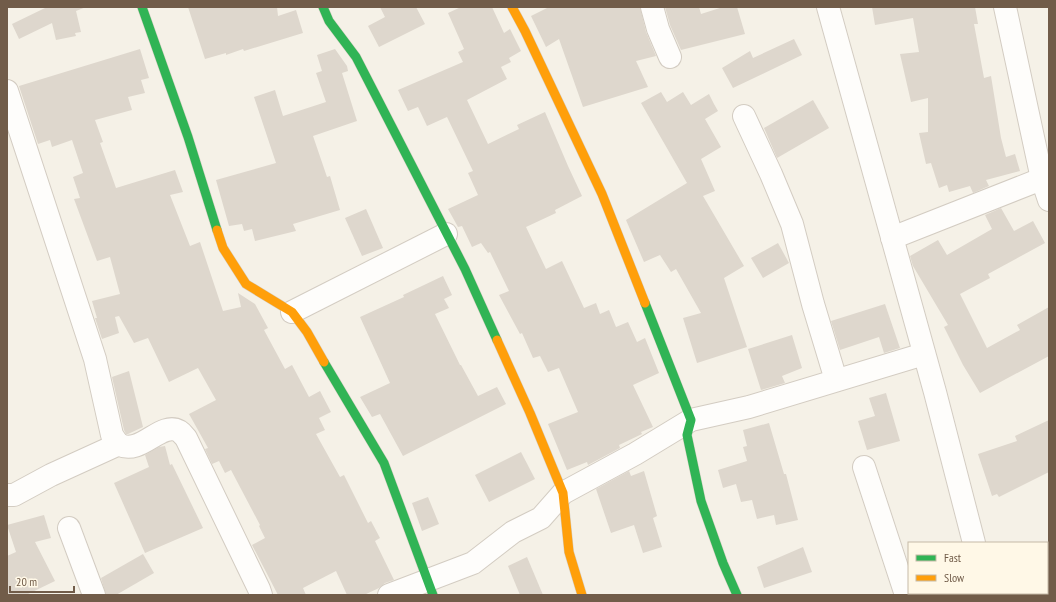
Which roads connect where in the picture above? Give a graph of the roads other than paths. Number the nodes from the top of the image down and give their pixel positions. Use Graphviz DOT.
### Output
graph roads {
  1 [pos="142,7"];
  2 [pos="323,7"];
  3 [pos="512,7"];
  4 [pos="652,7"];
  5 [pos="828,7"];
  6 [pos="1005,7"];
  7 [pos="670,57"];
  8 [pos="7,90"];
  9 [pos="744,116"];
  10 [pos="1046,177"];
  11 [pos="1049,200"];
  12 [pos="446,234"];
  13 [pos="892,238"];
  14 [pos="292,312"];
  15 [pos="924,354"];
  16 [pos="836,380"];
  17 [pos="691,420"];
  18 [pos="119,444"];
  19 [pos="864,467"];
  20 [pos="563,493"];
  21 [pos="7,495"];
  22 [pos="69,528"];
  23 [pos="974,542"];
  24 [pos="430,588"];
  25 [pos="94,595"];
  26 [pos="261,595"];
  27 [pos="389,595"];
  28 [pos="582,595"];
  29 [pos="737,595"];
  30 [pos="906,595"];
  1 -- 14 [label="street"];
  2 -- 12 [label="street"];
  3 -- 17 [label="street"];
  4 -- 7 [label="street"];
  5 -- 13 [label="street"];
  6 -- 10 [label="street"];
  8 -- 18 [label="street"];
  9 -- 16 [label="street"];
  10 -- 11 [label="street"];
  10 -- 13 [label="street"];
  12 -- 14 [label="street"];
  12 -- 20 [label="street"];
  13 -- 15 [label="street"];
  14 -- 24 [label="street"];
  15 -- 16 [label="street"];
  15 -- 23 [label="street"];
  16 -- 17 [label="street"];
  17 -- 20 [label="street"];
  17 -- 29 [label="street"];
  18 -- 21 [label="street"];
  18 -- 26 [label="street"];
  19 -- 30 [label="street"];
  20 -- 24 [label="street"];
  20 -- 28 [label="street"];
  22 -- 25 [label="street"];
  24 -- 27 [label="street"];
}
